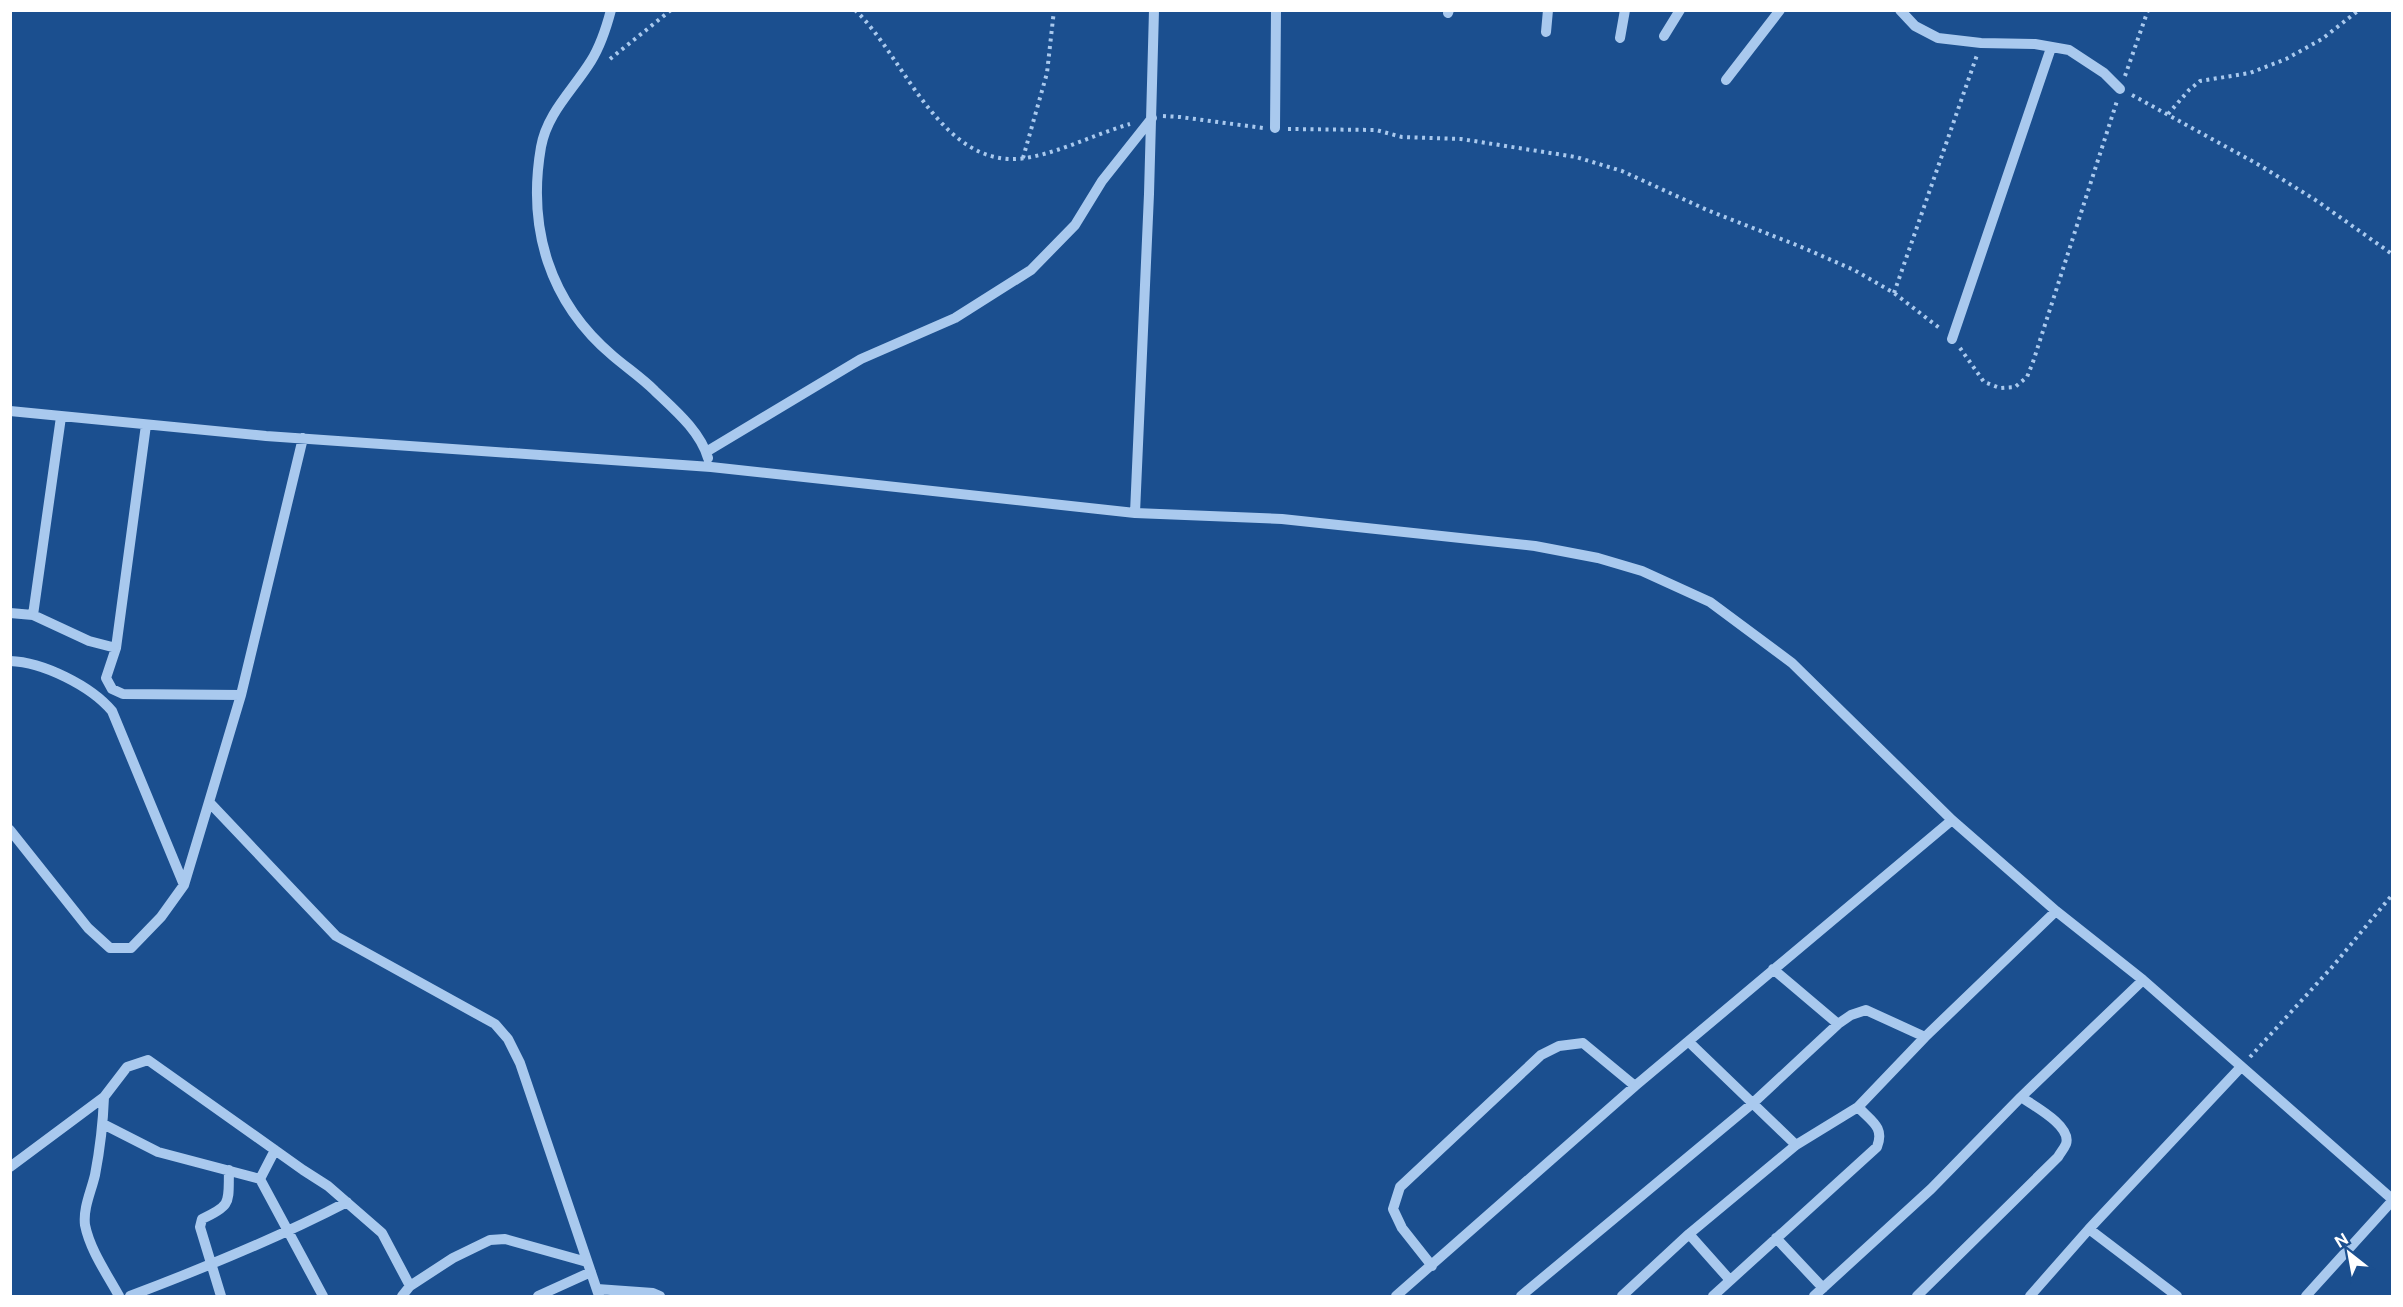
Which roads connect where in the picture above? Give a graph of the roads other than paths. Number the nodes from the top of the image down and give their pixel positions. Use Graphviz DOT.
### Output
graph roads {
  1 [pos="611,10"];
  2 [pos="1154,10"];
  3 [pos="1276,10"];
  4 [pos="1548,10"];
  5 [pos="1625,10"];
  6 [pos="1680,10"];
  7 [pos="1780,10"];
  8 [pos="1900,10"];
  9 [pos="1546,32"];
  10 [pos="1664,36"];
  11 [pos="1620,38"];
  12 [pos="2051,48"];
  13 [pos="1726,80"];
  14 [pos="2121,89"];
  15 [pos="1152,118"];
  16 [pos="1275,128"];
  17 [pos="1952,339"];
  18 [pos="10,411"];
  19 [pos="61,417"];
  20 [pos="146,425"];
  21 [pos="303,438"];
  22 [pos="706,452"];
  23 [pos="711,467"];
  24 [pos="1135,513"];
  25 [pos="10,613"];
  26 [pos="33,615"];
  27 [pos="116,648"];
  28 [pos="10,661"];
  29 [pos="112,689"];
  30 [pos="241,695"];
  31 [pos="104,701"];
  32 [pos="209,802"];
  33 [pos="1952,820"];
  34 [pos="10,830"];
  35 [pos="184,885"];
  36 [pos="2056,911"];
  37 [pos="1773,969"];
  38 [pos="2143,980"];
  39 [pos="1838,1024"];
  40 [pos="1925,1037"];
  41 [pos="1689,1042"];
  42 [pos="2241,1067"];
  43 [pos="1635,1086"];
  44 [pos="104,1097"];
  45 [pos="2021,1097"];
  46 [pos="1753,1103"];
  47 [pos="1858,1107"];
  48 [pos="104,1124"];
  49 [pos="1796,1145"];
  50 [pos="275,1150"];
  51 [pos="10,1167"];
  52 [pos="229,1170"];
  53 [pos="260,1179"];
  54 [pos="2392,1200"];
  55 [pos="347,1202"];
  56 [pos="2089,1229"];
  57 [pos="290,1232"];
  58 [pos="1689,1234"];
  59 [pos="1776,1239"];
  60 [pos="212,1265"];
  61 [pos="1432,1266"];
  62 [pos="589,1267"];
  63 [pos="1729,1279"];
  64 [pos="410,1286"];
  65 [pos="1823,1288"];
  66 [pos="598,1293"];
  67 [pos="119,1296"];
  68 [pos="130,1296"];
  69 [pos="221,1296"];
  70 [pos="323,1296"];
  71 [pos="402,1296"];
  72 [pos="538,1296"];
  73 [pos="660,1296"];
  74 [pos="1396,1296"];
  75 [pos="1521,1296"];
  76 [pos="1622,1296"];
  77 [pos="1713,1296"];
  78 [pos="1814,1296"];
  79 [pos="1917,1296"];
  80 [pos="2030,1296"];
  81 [pos="2177,1296"];
  82 [pos="2306,1296"];
  1 -- 22 [label="street"];
  2 -- 15 [label="street"];
  3 -- 16 [label="street"];
  4 -- 9 [label="street"];
  5 -- 11 [label="street"];
  6 -- 10 [label="street"];
  7 -- 13 [label="street"];
  8 -- 12 [label="street"];
  12 -- 14 [label="street"];
  12 -- 17 [label="street"];
  15 -- 22 [label="street"];
  15 -- 24 [label="street"];
  18 -- 19 [label="street"];
  19 -- 20 [label="street"];
  19 -- 26 [label="street"];
  20 -- 21 [label="street"];
  20 -- 27 [label="street"];
  21 -- 23 [label="street"];
  21 -- 30 [label="street"];
  22 -- 23 [label="street"];
  23 -- 24 [label="street"];
  24 -- 33 [label="street"];
  25 -- 26 [label="street"];
  26 -- 27 [label="street"];
  27 -- 29 [label="street"];
  28 -- 31 [label="street"];
  29 -- 30 [label="street"];
  29 -- 31 [label="street"];
  30 -- 32 [label="street"];
  31 -- 35 [label="street"];
  32 -- 35 [label="street"];
  32 -- 62 [label="street"];
  33 -- 36 [label="street"];
  33 -- 37 [label="street"];
  34 -- 35 [label="street"];
  36 -- 38 [label="street"];
  36 -- 40 [label="street"];
  37 -- 39 [label="street"];
  37 -- 41 [label="street"];
  38 -- 42 [label="street"];
  38 -- 45 [label="street"];
  39 -- 40 [label="street"];
  39 -- 46 [label="street"];
  40 -- 47 [label="street"];
  41 -- 43 [label="street"];
  41 -- 46 [label="street"];
  42 -- 54 [label="street"];
  42 -- 56 [label="street"];
  43 -- 61 [label="street"];
  43 -- 61 [label="street"];
  44 -- 48 [label="street"];
  44 -- 50 [label="street"];
  44 -- 51 [label="street"];
  45 -- 65 [label="street"];
  45 -- 79 [label="street"];
  46 -- 49 [label="street"];
  46 -- 75 [label="street"];
  47 -- 49 [label="street"];
  47 -- 59 [label="street"];
  48 -- 52 [label="street"];
  48 -- 67 [label="street"];
  49 -- 58 [label="street"];
  50 -- 53 [label="street"];
  50 -- 55 [label="street"];
  52 -- 53 [label="street"];
  52 -- 60 [label="street"];
  53 -- 57 [label="street"];
  54 -- 82 [label="street"];
  55 -- 57 [label="street"];
  55 -- 64 [label="street"];
  56 -- 80 [label="street"];
  56 -- 81 [label="street"];
  57 -- 60 [label="street"];
  57 -- 70 [label="street"];
  58 -- 63 [label="street"];
  58 -- 76 [label="street"];
  59 -- 63 [label="street"];
  59 -- 65 [label="street"];
  60 -- 68 [label="street"];
  60 -- 69 [label="street"];
  61 -- 74 [label="street"];
  62 -- 64 [label="street"];
  62 -- 66 [label="street"];
  62 -- 72 [label="street"];
  63 -- 77 [label="street"];
  64 -- 71 [label="street"];
  65 -- 78 [label="street"];
  66 -- 73 [label="street"];
}
